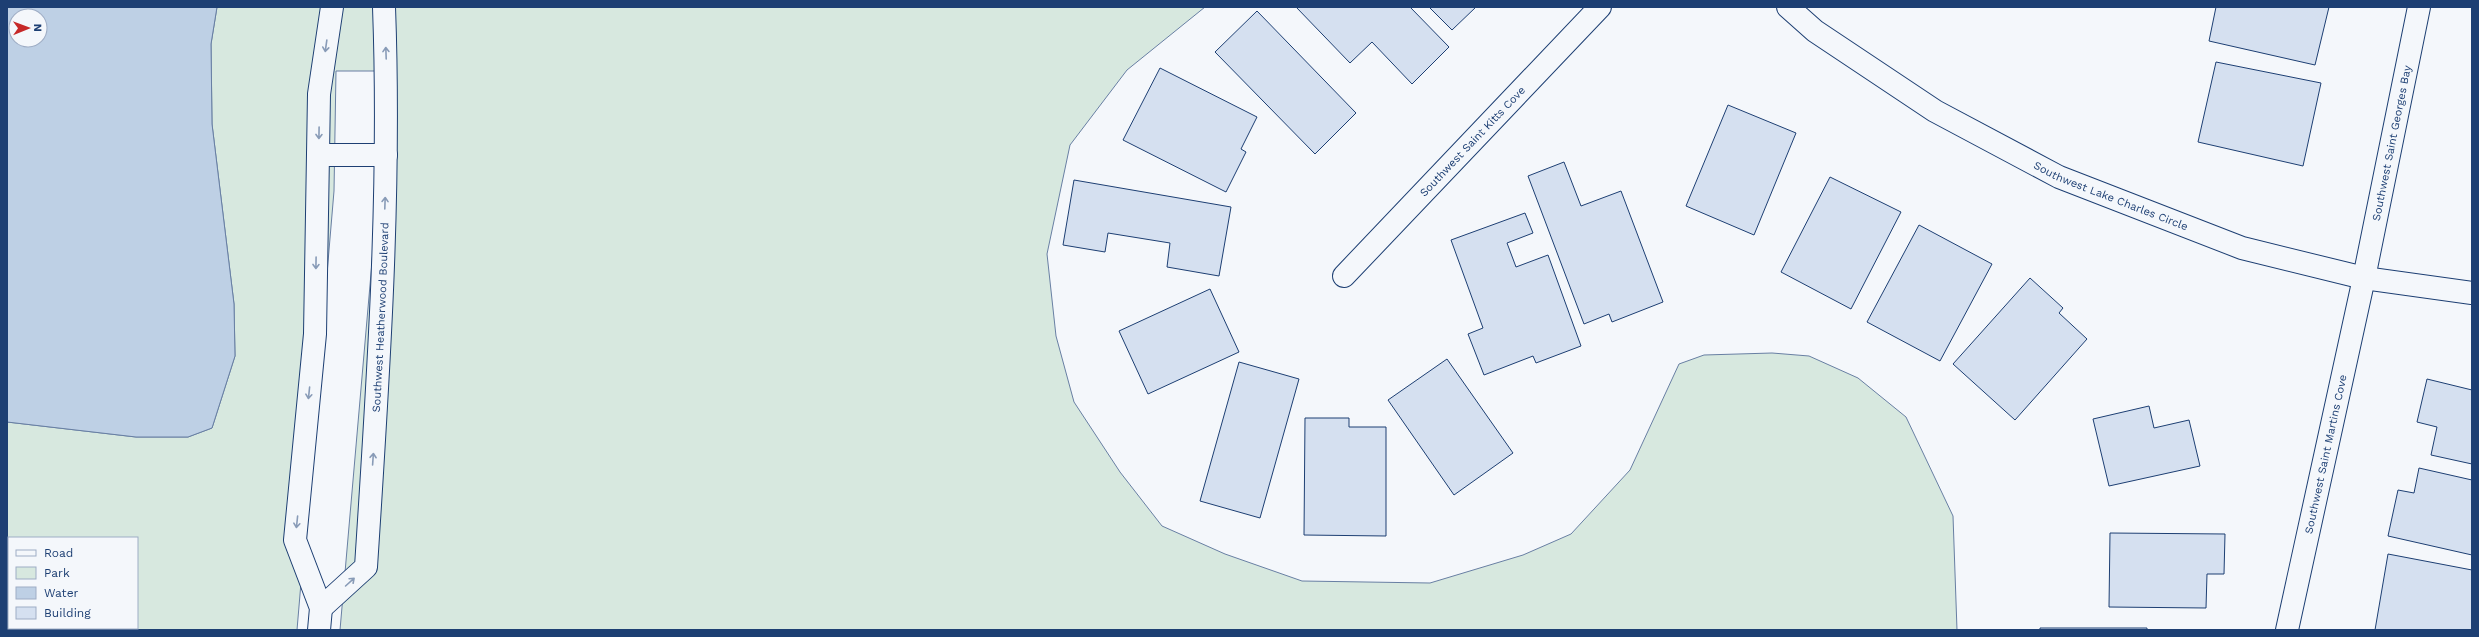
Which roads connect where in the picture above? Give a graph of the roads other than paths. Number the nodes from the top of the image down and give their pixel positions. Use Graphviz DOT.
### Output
graph roads {
  1 [pos="332,7"];
  2 [pos="384,7"];
  3 [pos="1600,7"];
  4 [pos="1788,7"];
  5 [pos="2419,7"];
  6 [pos="318,155"];
  7 [pos="386,155"];
  8 [pos="1344,276"];
  9 [pos="2364,278"];
  10 [pos="2472,292"];
  11 [pos="321,608"];
  12 [pos="319,630"];
  13 [pos="2287,630"];
  1 -- 6 [label="street, one-way"];
  7 -- 2 [label="street, Southwest Heatherwood Boulevard, one-way"];
  3 -- 8 [label="street, Southwest Saint Kitts Cove"];
  4 -- 9 [label="street, Southwest Lake Charles Circle"];
  5 -- 9 [label="street, Southwest Saint Georges Bay"];
  6 -- 7 [label="street"];
  6 -- 11 [label="street, one-way"];
  11 -- 7 [label="street, Southwest Heatherwood Boulevard, one-way"];
  9 -- 10 [label="street, Southwest Lake Charles Circle"];
  9 -- 13 [label="street, Southwest Saint Martins Cove"];
  11 -- 12 [label="street"];
}
